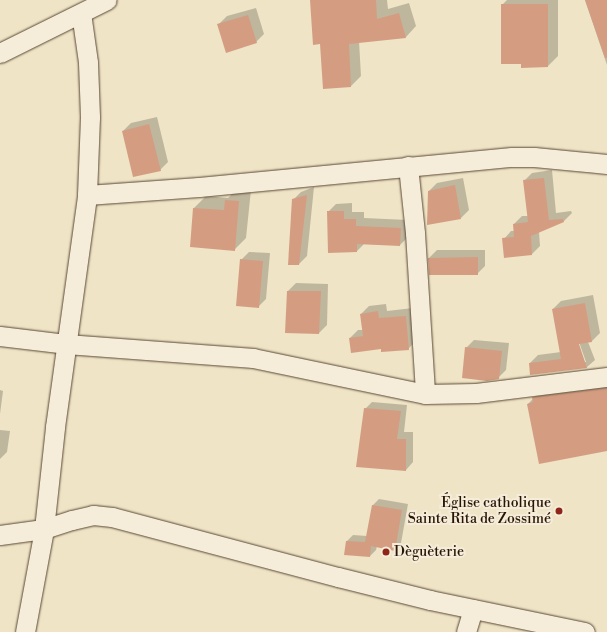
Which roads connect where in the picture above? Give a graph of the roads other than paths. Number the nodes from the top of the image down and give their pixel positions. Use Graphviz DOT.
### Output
graph roads {
  1 [pos="107,0"];
  2 [pos="81,13"];
  3 [pos="0,53"];
  4 [pos="607,164"];
  5 [pos="408,166"];
  6 [pos="87,195"];
  7 [pos="0,336"];
  8 [pos="66,344"];
  9 [pos="607,377"];
  10 [pos="425,394"];
  11 [pos="44,529"];
  12 [pos="0,535"];
  13 [pos="473,609"];
  14 [pos="25,632"];
  15 [pos="466,632"];
  16 [pos="584,632"];
  1 -- 2 [label="street"];
  2 -- 3 [label="street"];
  2 -- 6 [label="street"];
  4 -- 5 [label="street"];
  5 -- 6 [label="street"];
  5 -- 10 [label="street"];
  6 -- 8 [label="street"];
  7 -- 8 [label="street"];
  8 -- 10 [label="street"];
  8 -- 11 [label="street"];
  9 -- 10 [label="street"];
  11 -- 12 [label="street"];
  11 -- 13 [label="street"];
  11 -- 14 [label="street"];
  13 -- 15 [label="street"];
  13 -- 16 [label="street"];
}
